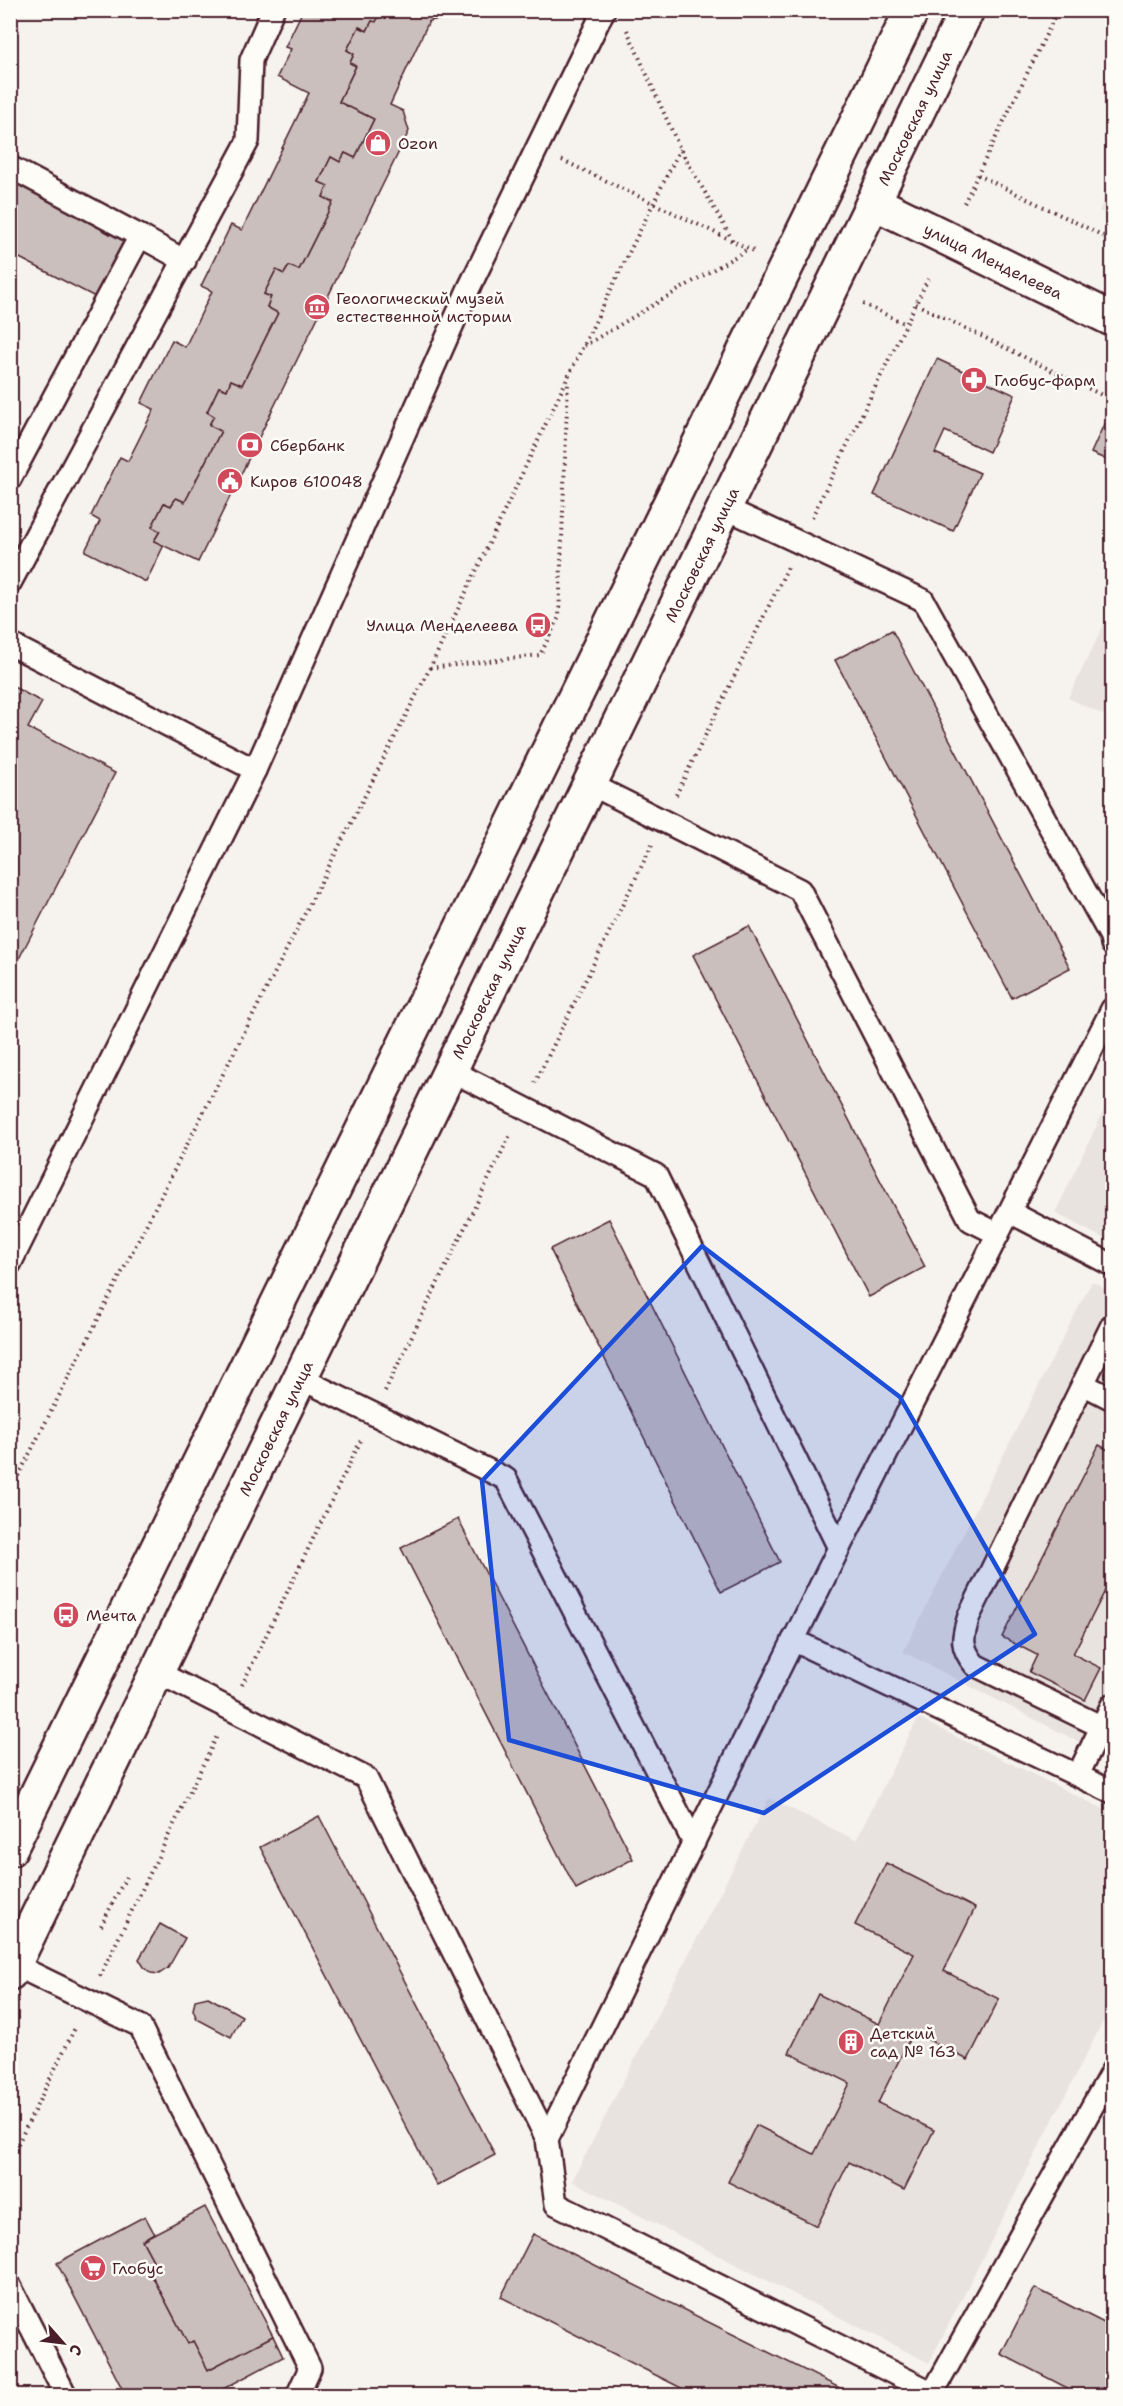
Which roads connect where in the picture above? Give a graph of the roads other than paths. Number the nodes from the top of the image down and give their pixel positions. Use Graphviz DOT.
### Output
graph roads {
  1 [pos="273,10"];
  2 [pos="604,10"];
  3 [pos="912,10"];
  4 [pos="967,10"];
  5 [pos="10,167"];
  6 [pos="829,180"];
  7 [pos="873,202"];
  8 [pos="140,236"];
  9 [pos="185,261"];
  10 [pos="1113,319"];
  11 [pos="10,479"];
  12 [pos="725,508"];
  13 [pos="10,583"];
  14 [pos="10,644"];
  15 [pos="255,770"];
  16 [pos="590,784"];
  17 [pos="1113,944"];
  18 [pos="1113,1009"];
  19 [pos="450,1070"];
  20 [pos="1010,1212"];
  21 [pos="998,1234"];
  22 [pos="10,1264"];
  23 [pos="1113,1265"];
  24 [pos="1113,1325"];
  25 [pos="300,1378"];
  26 [pos="1083,1384"];
  27 [pos="1113,1400"];
  28 [pos="839,1548"];
  29 [pos="794,1640"];
  30 [pos="157,1672"];
  31 [pos="1113,1705"];
  32 [pos="1102,1728"];
  33 [pos="1078,1775"];
  34 [pos="1113,1791"];
  35 [pos="694,1843"];
  36 [pos="10,1848"];
  37 [pos="13,1969"];
  38 [pos="1113,2071"];
  39 [pos="547,2139"];
  40 [pos="10,2286"];
  41 [pos="932,2394"];
  42 [pos="66,2396"];
  43 [pos="297,2396"];
  1 -- 9 [label="lane"];
  2 -- 15 [label="lane"];
  3 -- 6 [label="main road"];
  4 -- 7 [label="main road, Московская улица"];
  5 -- 8 [label="lane"];
  6 -- 7 [label="main road, улица Менделеева"];
  6 -- 36 [label="main road"];
  7 -- 10 [label="main road, улица Менделеева"];
  7 -- 12 [label="main road, Московская улица"];
  8 -- 9 [label="lane"];
  8 -- 11 [label="lane"];
  9 -- 13 [label="lane"];
  12 -- 16 [label="main road, Московская улица"];
  12 -- 17 [label="lane"];
  14 -- 15 [label="lane"];
  15 -- 22 [label="lane"];
  16 -- 19 [label="main road, Московская улица"];
  16 -- 21 [label="lane"];
  18 -- 20 [label="lane"];
  19 -- 25 [label="main road, Московская улица"];
  19 -- 28 [label="lane"];
  20 -- 21 [label="lane"];
  20 -- 23 [label="lane"];
  21 -- 28 [label="lane"];
  24 -- 26 [label="lane"];
  25 -- 30 [label="main road, Московская улица"];
  25 -- 35 [label="lane"];
  26 -- 27 [label="lane"];
  26 -- 32 [label="lane"];
  28 -- 29 [label="lane"];
  29 -- 33 [label="lane"];
  29 -- 35 [label="lane"];
  30 -- 37 [label="main road, Московская улица"];
  30 -- 39 [label="lane"];
  31 -- 32 [label="lane"];
  32 -- 33 [label="lane"];
  33 -- 34 [label="lane"];
  35 -- 39 [label="lane"];
  37 -- 43 [label="lane"];
  38 -- 41 [label="lane"];
  39 -- 41 [label="lane"];
  40 -- 42 [label="lane"];
}
